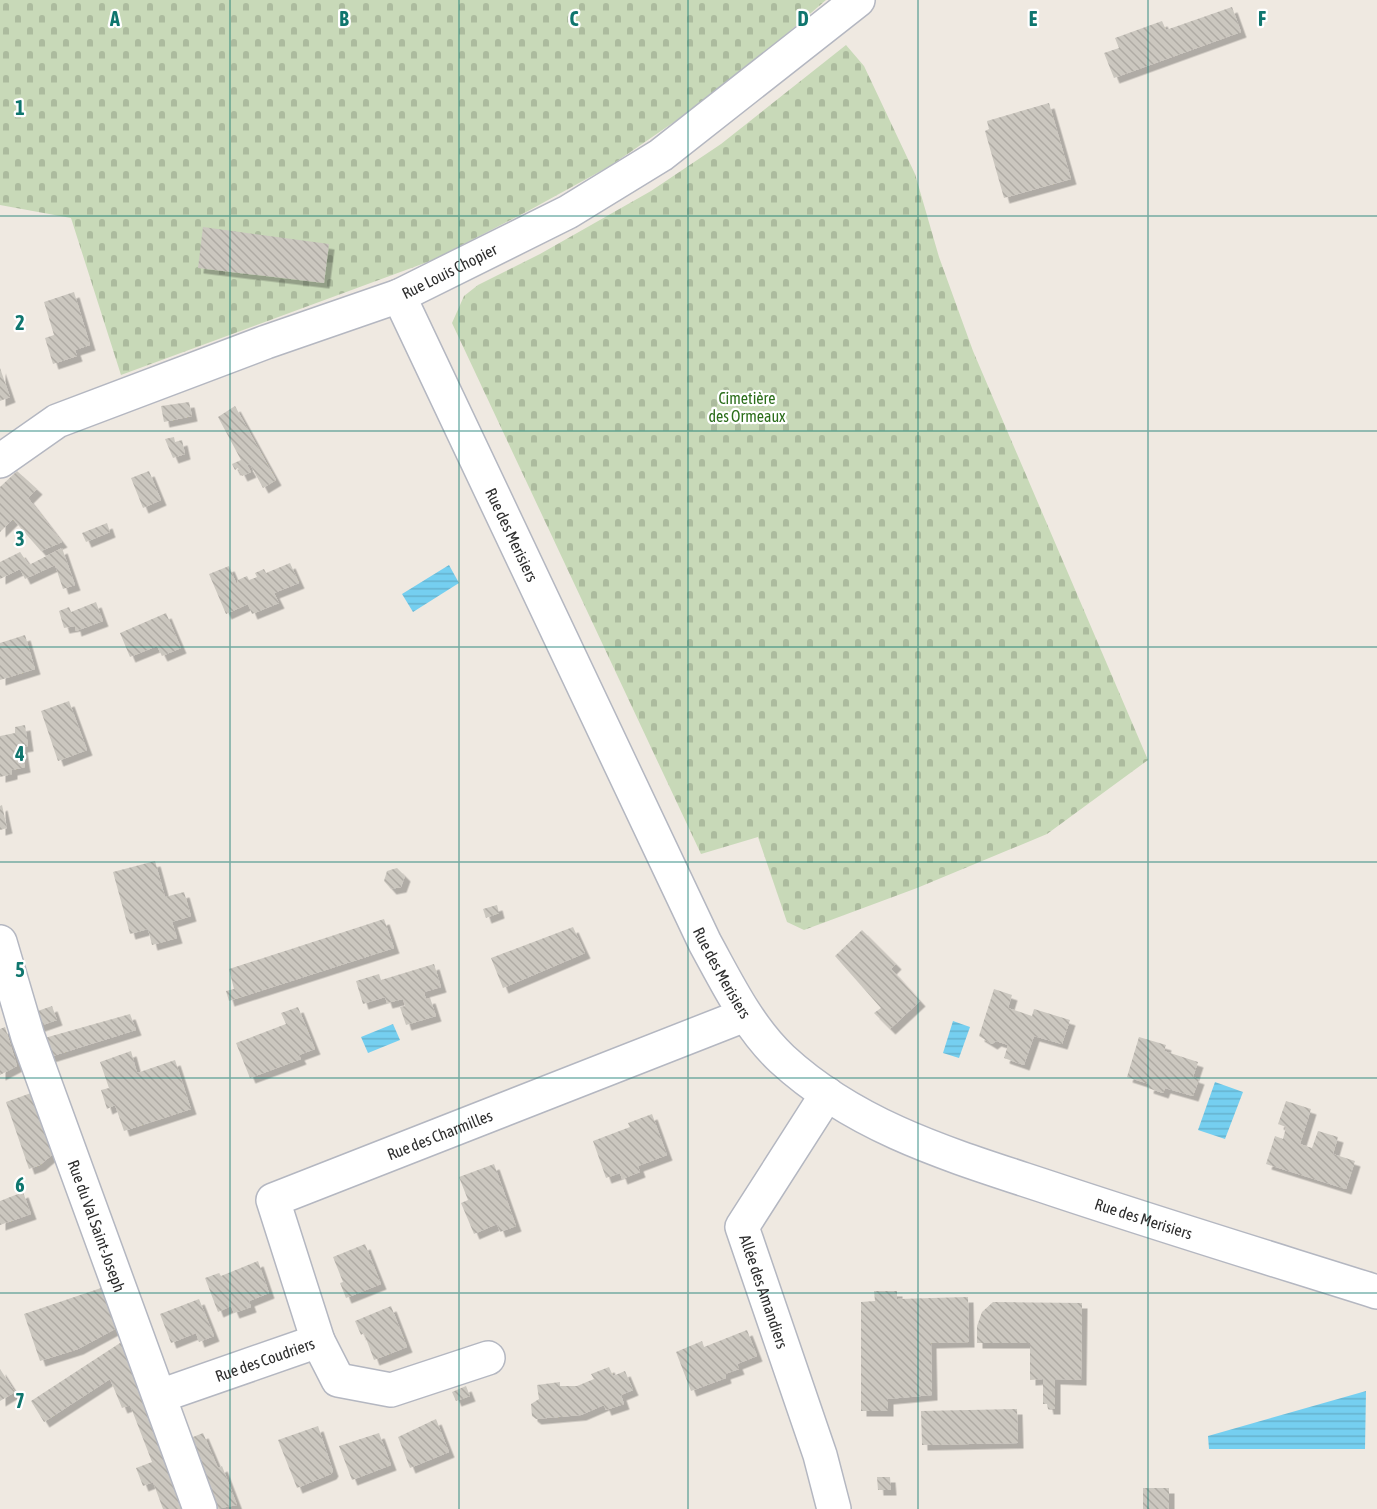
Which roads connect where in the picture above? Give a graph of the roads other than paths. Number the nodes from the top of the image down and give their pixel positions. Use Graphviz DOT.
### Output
graph roads {
  1 [pos="858,0"];
  2 [pos="399,297"];
  3 [pos="0,461"];
  4 [pos="0,942"];
  5 [pos="745,1015"];
  6 [pos="827,1094"];
  7 [pos="1377,1292"];
  8 [pos="318,1341"];
  9 [pos="488,1358"];
  10 [pos="160,1396"];
  11 [pos="200,1509"];
  12 [pos="834,1509"];
  1 -- 2 [label="street, Rue Louis Chopier"];
  2 -- 3 [label="street, Rue Louis Chopier"];
  2 -- 5 [label="street, Rue des Merisiers"];
  4 -- 10 [label="street, Rue du Val Saint-Joseph"];
  5 -- 6 [label="street, Rue des Merisiers"];
  5 -- 8 [label="street, Rue des Charmilles"];
  6 -- 7 [label="street, Rue des Merisiers"];
  6 -- 12 [label="street, Allée des Amandiers"];
  8 -- 9 [label="street, Rue des Coudriers"];
  8 -- 10 [label="street, Rue des Coudriers"];
  10 -- 11 [label="street, Rue du Val Saint-Joseph"];
}
